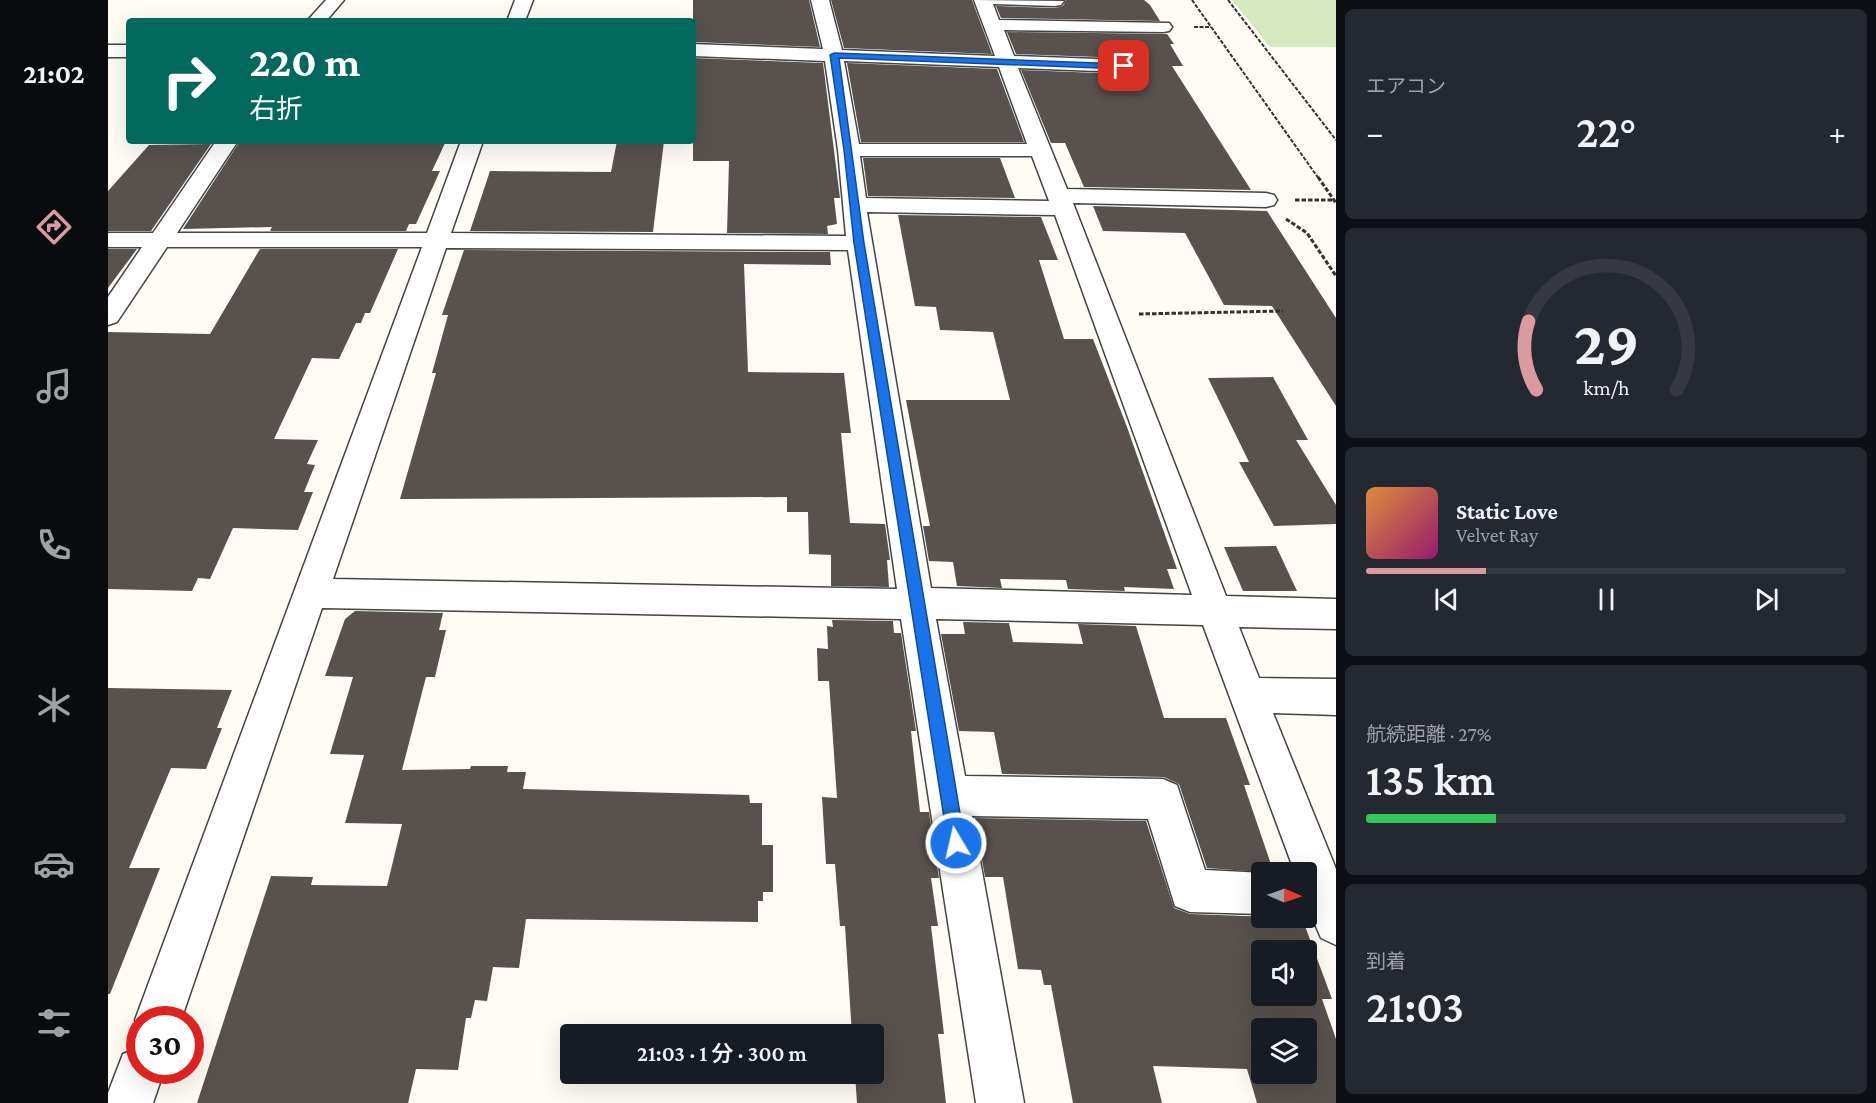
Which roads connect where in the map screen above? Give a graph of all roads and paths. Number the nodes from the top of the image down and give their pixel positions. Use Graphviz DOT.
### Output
graph roads {
  1 [pos="335,0"];
  2 [pos="524,0"];
  3 [pos="820,0"];
  4 [pos="983,0"];
  5 [pos="996,0"];
  6 [pos="1192,0"];
  7 [pos="1228,0"];
  8 [pos="1055,1"];
  9 [pos="319,18"];
  10 [pos="517,18"];
  11 [pos="993,25"];
  12 [pos="1163,27"];
  13 [pos="696,50"];
  14 [pos="108,51"];
  15 [pos="126,51"];
  16 [pos="834,55"];
  17 [pos="1006,60"];
  18 [pos="1124,66"];
  19 [pos="1336,140"];
  20 [pos="225,144"];
  21 [pos="471,144"];
  22 [pos="849,150"];
  23 [pos="1041,150"];
  24 [pos="1266,200"];
  25 [pos="1061,202"];
  26 [pos="1335,202"];
  27 [pos="854,205"];
  28 [pos="108,240"];
  29 [pos="159,240"];
  30 [pos="436,240"];
  31 [pos="859,243"];
  32 [pos="1336,276"];
  33 [pos="1282,311"];
  34 [pos="1105,315"];
  35 [pos="108,316"];
  36 [pos="311,593"];
  37 [pos="916,604"];
  38 [pos="1215,611"];
  39 [pos="1336,614"];
  40 [pos="1247,695"];
  41 [pos="1336,697"];
  42 [pos="949,796"];
  43 [pos="1251,893"];
  44 [pos="1322,904"];
  45 [pos="163,1006"];
  46 [pos="136,1084"];
  47 [pos="129,1103"];
  48 [pos="1000,1103"];
  1 -- 9 [label="street"];
  2 -- 10 [label="street"];
  3 -- 16 [label="street"];
  4 -- 11 [label="street"];
  5 -- 8 [label="street"];
  6 -- 26 [label="path"];
  7 -- 19 [label="path"];
  11 -- 12 [label="street"];
  11 -- 17 [label="street"];
  13 -- 16 [label="street"];
  14 -- 15 [label="street"];
  16 -- 17 [label="street"];
  16 -- 22 [label="street"];
  17 -- 18 [label="street"];
  17 -- 23 [label="street"];
  20 -- 29 [label="street"];
  21 -- 30 [label="street"];
  22 -- 23 [label="street"];
  22 -- 27 [label="street"];
  23 -- 25 [label="street"];
  24 -- 25 [label="street"];
  24 -- 26 [label="path"];
  24 -- 32 [label="path"];
  25 -- 27 [label="street"];
  25 -- 34 [label="street"];
  27 -- 31 [label="street"];
  28 -- 29 [label="street"];
  29 -- 30 [label="street"];
  29 -- 35 [label="street"];
  30 -- 31 [label="street"];
  30 -- 36 [label="street"];
  31 -- 37 [label="street"];
  33 -- 34 [label="path"];
  34 -- 38 [label="street"];
  36 -- 37 [label="street"];
  36 -- 45 [label="street"];
  37 -- 38 [label="street"];
  37 -- 42 [label="street"];
  38 -- 39 [label="street"];
  38 -- 40 [label="street"];
  40 -- 41 [label="street"];
  40 -- 44 [label="street"];
  42 -- 43 [label="street"];
  42 -- 48 [label="street"];
  46 -- 47 [label="street"];
}
